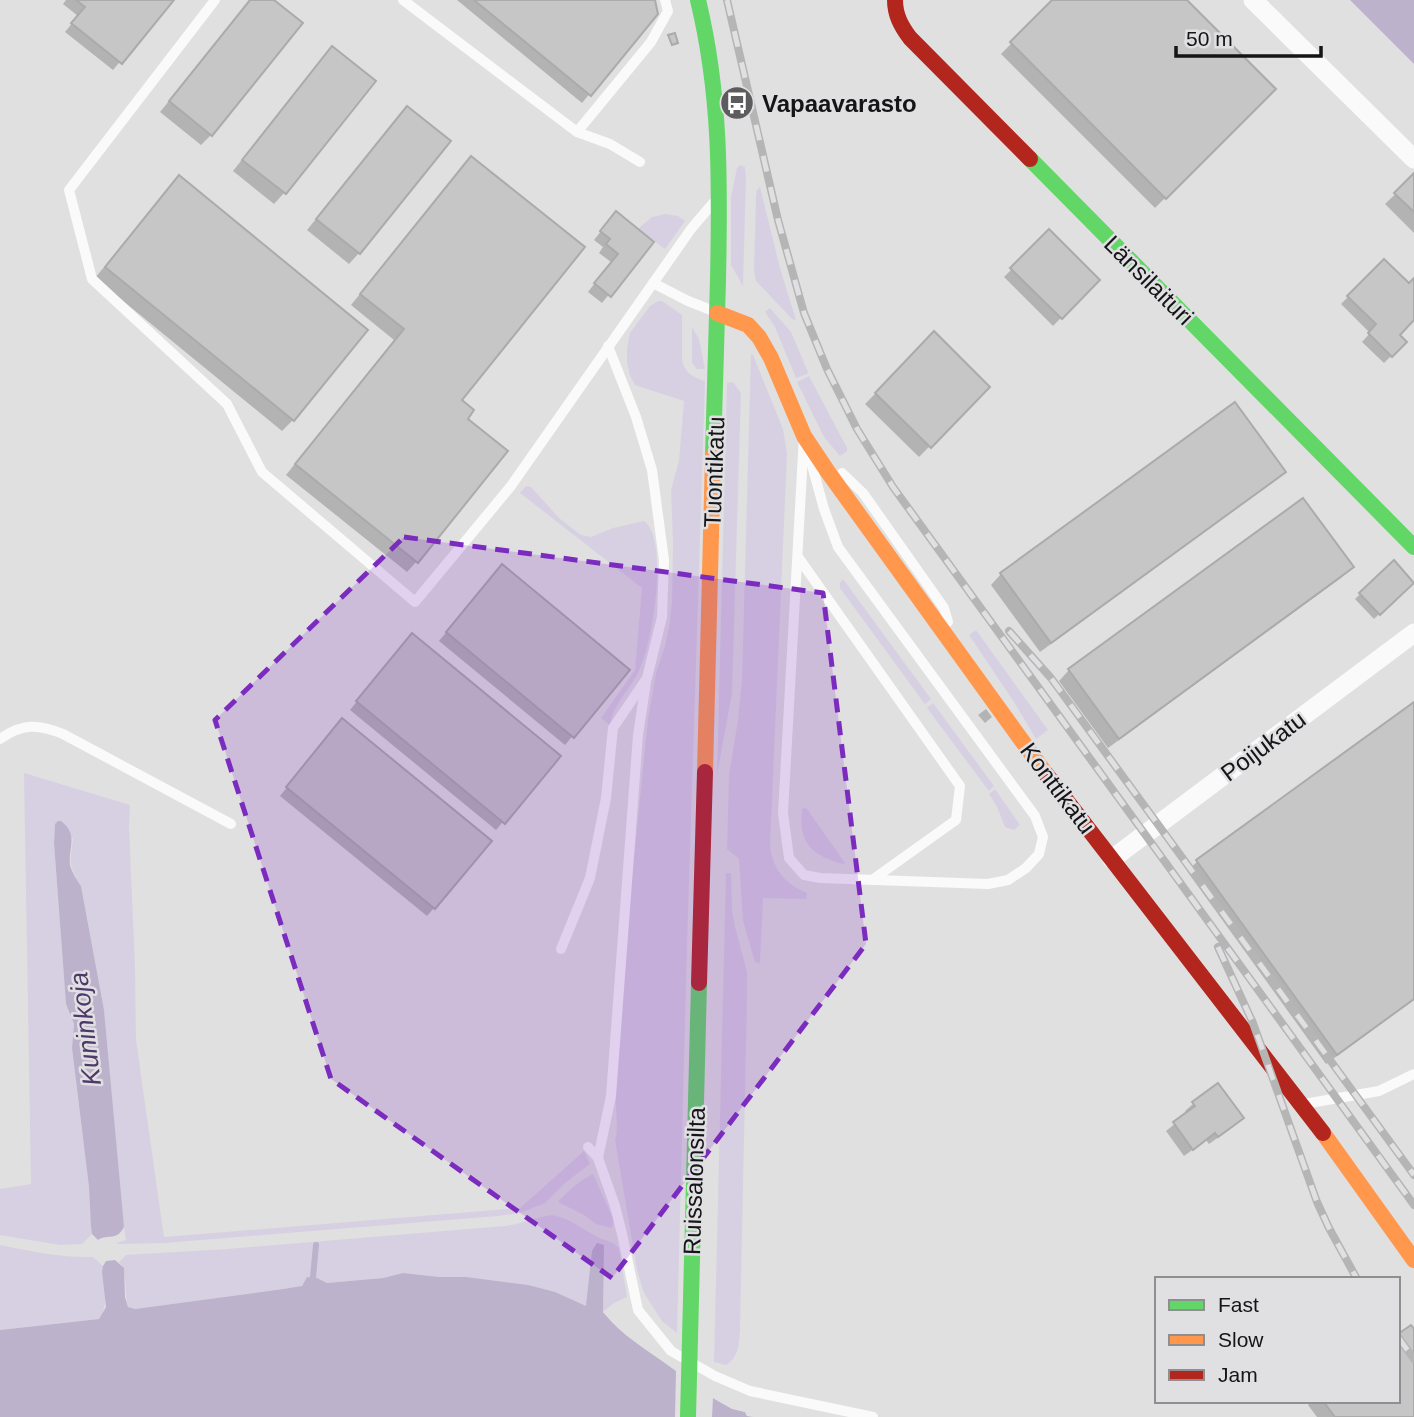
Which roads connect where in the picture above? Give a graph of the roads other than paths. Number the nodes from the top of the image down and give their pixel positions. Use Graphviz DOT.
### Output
graph roads {
  1 [pos="215,0"];
  2 [pos="403,0"];
  3 [pos="665,0"];
  4 [pos="698,0"];
  5 [pos="1252,0"];
  6 [pos="895,3"];
  7 [pos="578,132"];
  8 [pos="1414,159"];
  9 [pos="639,162"];
  10 [pos="720,194"];
  11 [pos="653,283"];
  12 [pos="717,313"];
  13 [pos="608,346"];
  14 [pos="804,436"];
  15 [pos="1414,547"];
  16 [pos="798,557"];
  17 [pos="1414,633"];
  18 [pos="647,678"];
  19 [pos="0,739"];
  20 [pos="232,824"];
  21 [pos="1112,859"];
  22 [pos="872,880"];
  23 [pos="701,945"];
  24 [pos="561,949"];
  25 [pos="1414,1074"];
  26 [pos="1302,1104"];
  27 [pos="589,1147"];
  28 [pos="598,1158"];
  29 [pos="1414,1260"];
  30 [pos="688,1417"];
  31 [pos="873,1417"];
  1 -- 13 [label="lane"];
  2 -- 7 [label="lane"];
  3 -- 7 [label="lane"];
  4 -- 10 [label="street, Tuontikatu"];
  5 -- 8 [label="street"];
  6 -- 15 [label="street, Länsilaituri"];
  7 -- 9 [label="lane"];
  10 -- 11 [label="lane"];
  10 -- 12 [label="street, Tuontikatu"];
  11 -- 12 [label="lane"];
  11 -- 13 [label="lane"];
  12 -- 14 [label="street, Konttikatu"];
  12 -- 23 [label="street, Tuontikatu"];
  13 -- 18 [label="lane"];
  14 -- 16 [label="lane"];
  14 -- 21 [label="street, Konttikatu"];
  14 -- 22 [label="lane"];
  16 -- 22 [label="lane"];
  16 -- 22 [label="lane"];
  17 -- 21 [label="street, Poijukatu"];
  18 -- 24 [label="lane"];
  18 -- 28 [label="lane"];
  19 -- 20 [label="lane"];
  21 -- 26 [label="street, Konttikatu"];
  23 -- 30 [label="street, Ruissalonsilta"];
  25 -- 26 [label="lane"];
  26 -- 29 [label="street, Konttikatu"];
  27 -- 28 [label="lane"];
  28 -- 31 [label="lane"];
}
